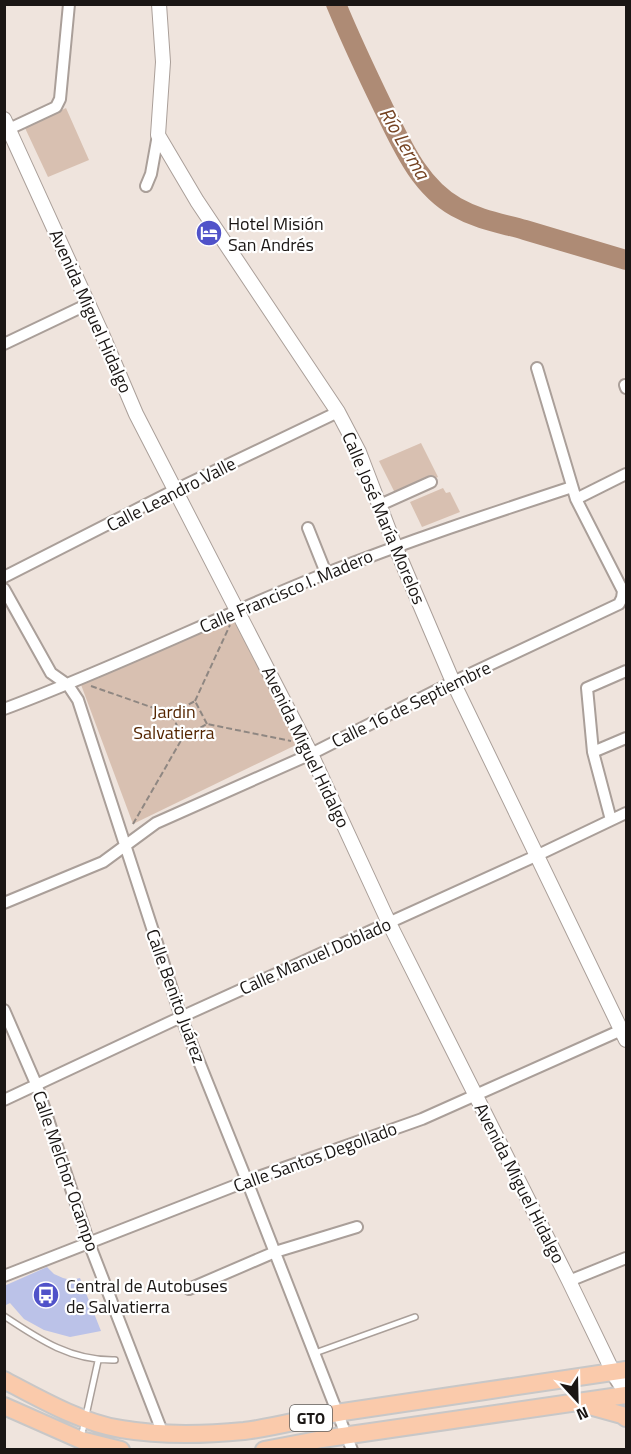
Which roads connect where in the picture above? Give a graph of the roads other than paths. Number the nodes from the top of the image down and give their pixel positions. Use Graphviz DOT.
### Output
graph roads {
  1 [pos="69,4"];
  2 [pos="159,4"];
  3 [pos="7,124"];
  4 [pos="158,135"];
  5 [pos="146,186"];
  6 [pos="88,304"];
  7 [pos="4,344"];
  8 [pos="537,368"];
  9 [pos="338,412"];
  10 [pos="627,474"];
  11 [pos="431,482"];
  12 [pos="572,486"];
  13 [pos="175,490"];
  14 [pos="576,499"];
  15 [pos="380,505"];
  16 [pos="308,528"];
  17 [pos="395,546"];
  18 [pos="326,573"];
  19 [pos="4,577"];
  20 [pos="4,589"];
  21 [pos="237,610"];
  22 [pos="627,671"];
  23 [pos="453,682"];
  24 [pos="68,685"];
  25 [pos="4,709"];
  26 [pos="627,738"];
  27 [pos="593,752"];
  28 [pos="312,754"];
  29 [pos="627,813"];
  30 [pos="611,820"];
  31 [pos="125,846"];
  32 [pos="538,855"];
  33 [pos="4,903"];
  34 [pos="388,923"];
  35 [pos="4,1010"];
  36 [pos="181,1017"];
  37 [pos="625,1032"];
  38 [pos="37,1086"];
  39 [pos="476,1095"];
  40 [pos="4,1100"];
  41 [pos="247,1181"];
  42 [pos="357,1227"];
  43 [pos="89,1243"];
  44 [pos="274,1252"];
  45 [pos="627,1258"];
  46 [pos="4,1276"];
  47 [pos="569,1281"];
  48 [pos="189,1289"];
  49 [pos="4,1316"];
  50 [pos="415,1317"];
  51 [pos="315,1353"];
  52 [pos="115,1360"];
  53 [pos="98,1361"];
  54 [pos="620,1371"];
  55 [pos="4,1380"];
  56 [pos="627,1394"];
  57 [pos="580,1403"];
  58 [pos="4,1406"];
  59 [pos="339,1413"];
  60 [pos="627,1418"];
  61 [pos="86,1420"];
  62 [pos="163,1434"];
  63 [pos="81,1440"];
  64 [pos="349,1443"];
  65 [pos="318,1444"];
  66 [pos="121,1449"];
  67 [pos="264,1449"];
  1 -- 3 [label="street"];
  2 -- 4 [label="street"];
  3 -- 6 [label="street, Avenida Miguel Hidalgo"];
  4 -- 5 [label="street"];
  4 -- 9 [label="street, Calle José María Morelos"];
  6 -- 7 [label="street"];
  6 -- 13 [label="street, Avenida Miguel Hidalgo"];
  8 -- 12 [label="street"];
  9 -- 13 [label="street, Calle Leandro Valle"];
  9 -- 15 [label="street, Calle José María Morelos"];
  10 -- 14 [label="street"];
  11 -- 15 [label="street"];
  12 -- 14 [label="street"];
  12 -- 17 [label="street, Calle Francisco I. Madero"];
  13 -- 19 [label="street, Calle Leandro Valle"];
  13 -- 21 [label="street, Avenida Miguel Hidalgo"];
  14 -- 23 [label="street, Calle 16 de Septiembre"];
  15 -- 17 [label="street, Calle José María Morelos"];
  16 -- 18 [label="street"];
  17 -- 18 [label="street, Calle Francisco I. Madero"];
  17 -- 23 [label="street, Calle José María Morelos"];
  18 -- 21 [label="street, Calle Francisco I. Madero"];
  20 -- 24 [label="street, Calle Benito Juárez"];
  21 -- 24 [label="street, Calle Francisco I. Madero"];
  21 -- 28 [label="street, Avenida Miguel Hidalgo"];
  22 -- 27 [label="street"];
  23 -- 28 [label="street, Calle 16 de Septiembre"];
  23 -- 32 [label="street, Calle José María Morelos"];
  24 -- 25 [label="street, Calle Francisco I. Madero"];
  24 -- 31 [label="street, Calle Benito Juárez"];
  26 -- 27 [label="street"];
  27 -- 30 [label="street"];
  28 -- 31 [label="street, Calle 16 de Septiembre"];
  28 -- 34 [label="street, Avenida Miguel Hidalgo"];
  29 -- 30 [label="street, Calle Manuel Doblado"];
  30 -- 32 [label="street, Calle Manuel Doblado"];
  31 -- 33 [label="street, Calle 16 de Septiembre"];
  31 -- 36 [label="street, Calle Benito Juárez"];
  32 -- 34 [label="street, Calle Manuel Doblado"];
  32 -- 37 [label="street, Calle José María Morelos"];
  34 -- 36 [label="street, Calle Manuel Doblado"];
  34 -- 39 [label="street, Avenida Miguel Hidalgo"];
  35 -- 38 [label="street, Calle Melchor Ocampo"];
  36 -- 38 [label="street, Calle Manuel Doblado"];
  36 -- 41 [label="street, Calle Benito Juárez"];
  37 -- 39 [label="street, Calle Santos Degollado"];
  38 -- 40 [label="street, Calle Manuel Doblado"];
  38 -- 43 [label="street, Calle Melchor Ocampo"];
  39 -- 41 [label="street, Calle Santos Degollado"];
  39 -- 47 [label="street, Avenida Miguel Hidalgo"];
  41 -- 43 [label="street, Calle Santos Degollado"];
  41 -- 44 [label="street, Calle Benito Juárez"];
  42 -- 44 [label="street"];
  43 -- 46 [label="street, Calle Santos Degollado"];
  43 -- 62 [label="street, Calle Melchor Ocampo"];
  44 -- 48 [label="street"];
  44 -- 51 [label="street, Calle Benito Juárez"];
  45 -- 47 [label="street"];
  47 -- 54 [label="street, Avenida Miguel Hidalgo"];
  49 -- 53 [label="lane"];
  50 -- 51 [label="lane"];
  51 -- 59 [label="street, Calle Benito Juárez"];
  52 -- 53 [label="lane"];
  53 -- 61 [label="lane"];
  54 -- 56 [label="main road"];
  54 -- 59 [label="main road, GTO"];
  55 -- 61 [label="main road, GTO"];
  56 -- 57 [label="main road, GTO"];
  57 -- 60 [label="main road"];
  57 -- 64 [label="main road, GTO"];
  58 -- 63 [label="main road"];
  59 -- 62 [label="main road, GTO"];
  59 -- 64 [label="street, Calle Benito Juárez"];
  61 -- 62 [label="main road, GTO"];
  61 -- 63 [label="lane"];
  63 -- 66 [label="main road"];
  64 -- 65 [label="main road, GTO"];
  65 -- 67 [label="main road, GTO"];
}
